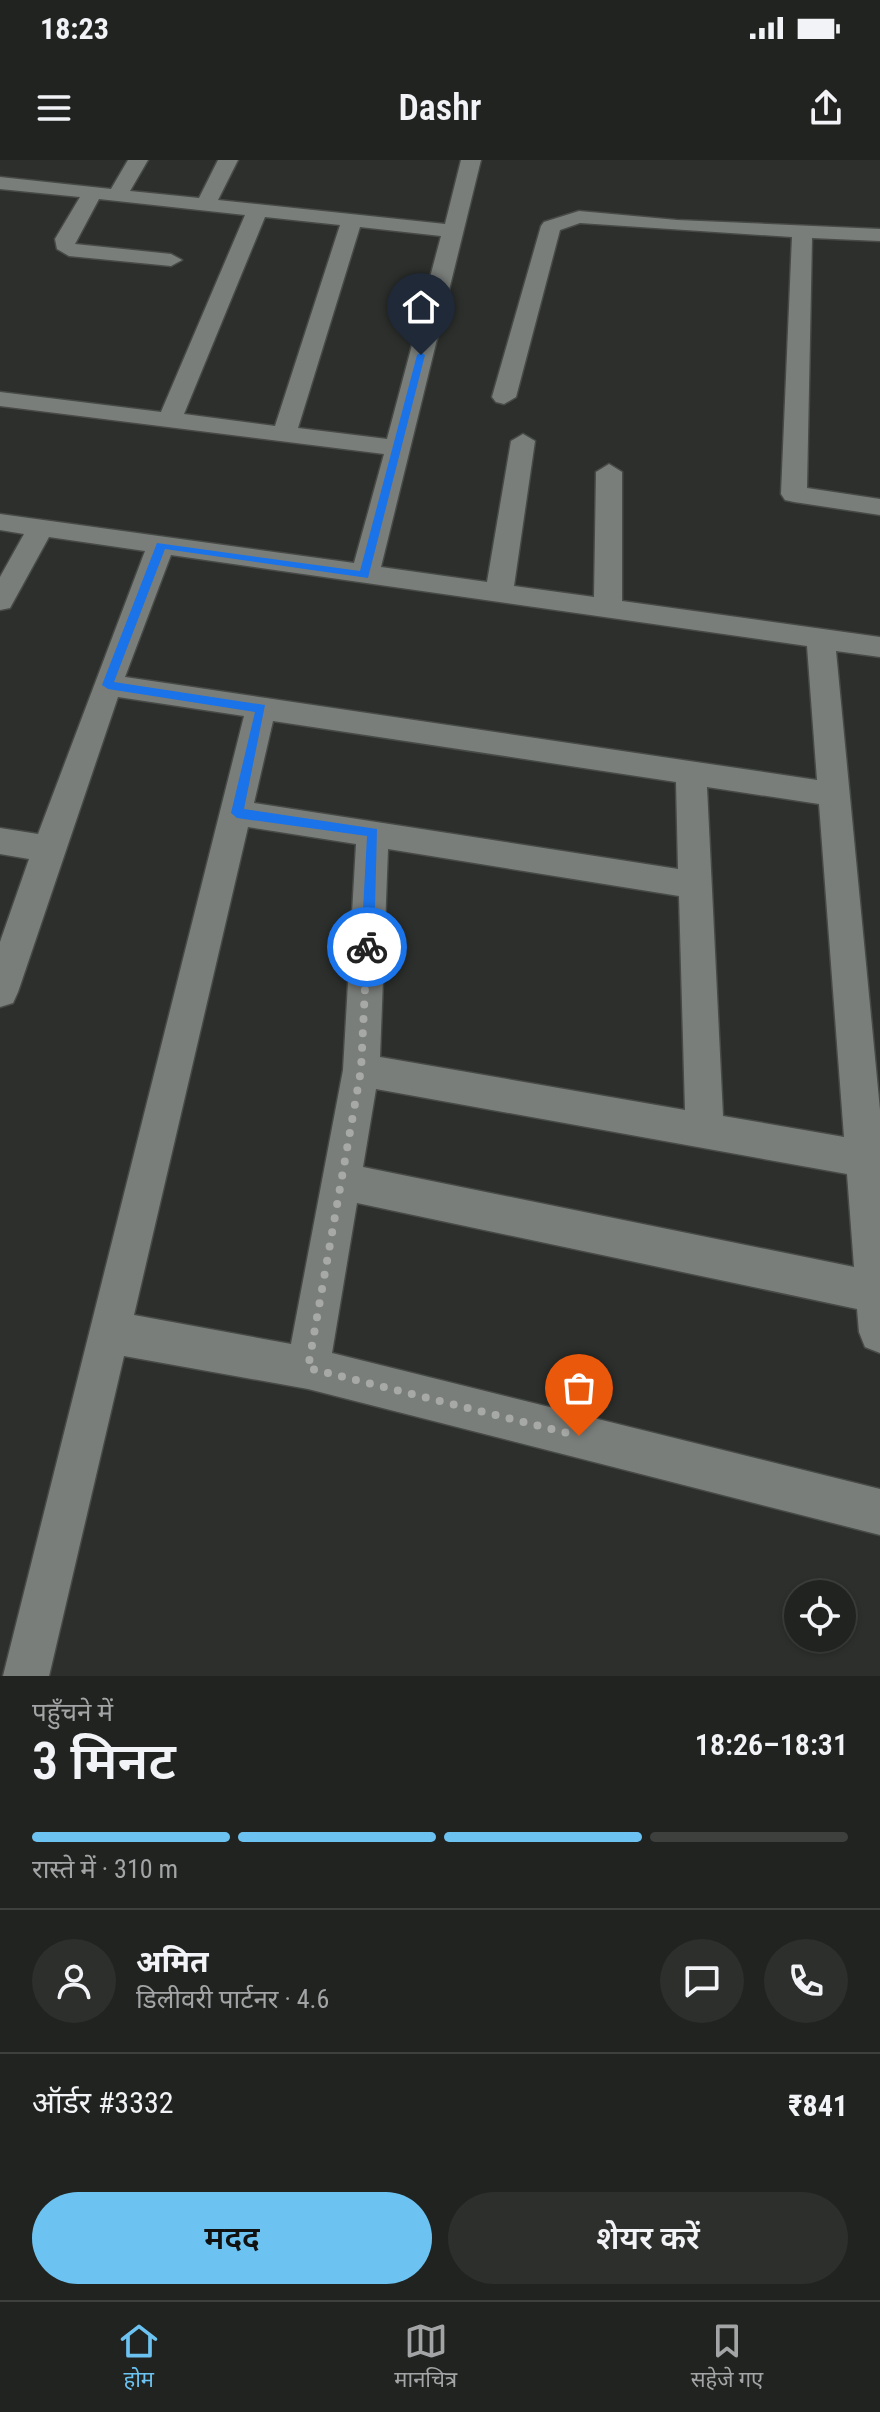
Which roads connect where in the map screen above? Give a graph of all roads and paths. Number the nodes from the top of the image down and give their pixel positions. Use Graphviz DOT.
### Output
graph roads {
  1 [pos="18,160"];
  2 [pos="138,160"];
  3 [pos="228,160"];
  4 [pos="471,160"];
  5 [pos="1,183"];
  6 [pos="93,193"];
  7 [pos="117,196"];
  8 [pos="205,205"];
  9 [pos="257,211"];
  10 [pos="352,221"];
  11 [pos="453,231"];
  12 [pos="802,233"];
  13 [pos="880,235"];
  14 [pos="171,260"];
  15 [pos="504,397"];
  16 [pos="0,399"];
  17 [pos="170,420"];
  18 [pos="284,434"];
  19 [pos="523,441"];
  20 [pos="397,448"];
  21 [pos="609,472"];
  22 [pos="880,507"];
  23 [pos="0,522"];
  24 [pos="41,528"];
  25 [pos="161,545"];
  26 [pos="365,575"];
  27 [pos="499,594"];
  28 [pos="0,601"];
  29 [pos="608,609"];
  30 [pos="821,639"];
  31 [pos="880,647"];
  32 [pos="108,685"];
  33 [pos="261,708"];
  34 [pos="691,773"];
  35 [pos="833,794"];
  36 [pos="237,813"];
  37 [pos="373,832"];
  38 [pos="0,841"];
  39 [pos="49,849"];
  40 [pos="696,885"];
  41 [pos="0,992"];
  42 [pos="361,1070"];
  43 [pos="870,1092"];
  44 [pos="705,1131"];
  45 [pos="865,1159"];
  46 [pos="342,1181"];
  47 [pos="876,1292"];
  48 [pos="110,1332"];
  49 [pos="880,1332"];
  50 [pos="308,1368"];
  51 [pos="880,1512"];
  52 [pos="23,1671"];
  1 -- 5 [label="street"];
  2 -- 7 [label="street"];
  3 -- 8 [label="street"];
  4 -- 11 [label="street"];
  5 -- 6 [label="street"];
  6 -- 7 [label="street"];
  6 -- 14 [label="street"];
  7 -- 8 [label="street"];
  8 -- 9 [label="street"];
  9 -- 10 [label="street"];
  9 -- 17 [label="street"];
  10 -- 11 [label="street"];
  10 -- 18 [label="street"];
  11 -- 20 [label="street"];
  12 -- 13 [label="street"];
  12 -- 15 [label="street"];
  12 -- 22 [label="street"];
  16 -- 17 [label="street"];
  17 -- 18 [label="street"];
  18 -- 20 [label="street"];
  19 -- 27 [label="street"];
  20 -- 26 [label="street"];
  21 -- 29 [label="street"];
  23 -- 24 [label="street"];
  24 -- 25 [label="street"];
  24 -- 28 [label="street"];
  25 -- 26 [label="street"];
  25 -- 32 [label="street"];
  26 -- 27 [label="street"];
  27 -- 29 [label="street"];
  29 -- 30 [label="street"];
  30 -- 31 [label="street"];
  30 -- 35 [label="street"];
  32 -- 33 [label="street"];
  32 -- 39 [label="street"];
  33 -- 34 [label="street"];
  33 -- 36 [label="street"];
  34 -- 35 [label="street"];
  34 -- 40 [label="street"];
  35 -- 43 [label="street"];
  36 -- 37 [label="street"];
  36 -- 48 [label="street"];
  37 -- 40 [label="street"];
  37 -- 42 [label="street"];
  38 -- 39 [label="street"];
  39 -- 41 [label="street"];
  40 -- 44 [label="street"];
  42 -- 44 [label="street"];
  42 -- 46 [label="street"];
  43 -- 45 [label="street"];
  44 -- 45 [label="street"];
  45 -- 47 [label="street"];
  46 -- 47 [label="street"];
  46 -- 50 [label="street"];
  47 -- 49 [label="street"];
  48 -- 50 [label="street"];
  48 -- 52 [label="street"];
  50 -- 51 [label="street"];
}
